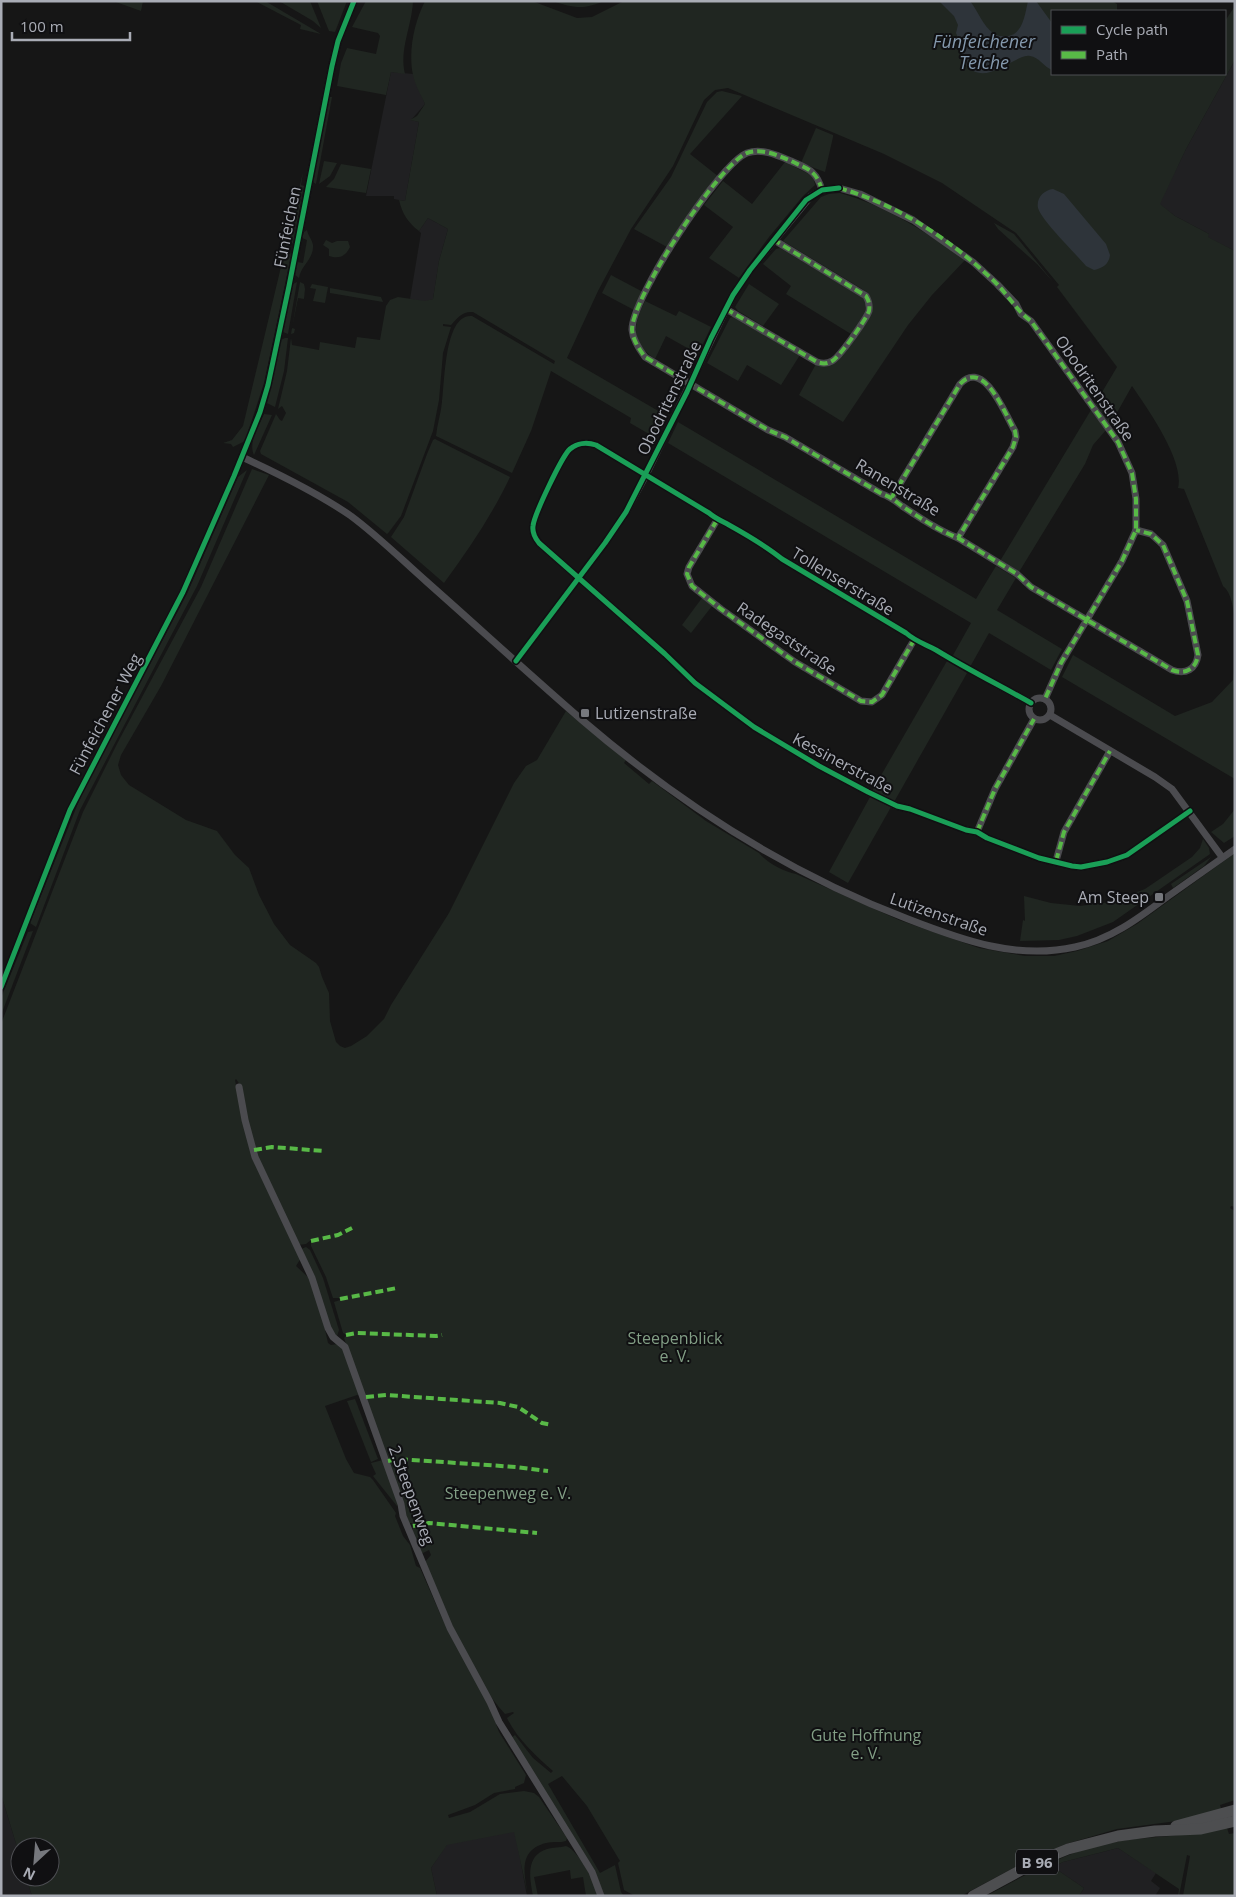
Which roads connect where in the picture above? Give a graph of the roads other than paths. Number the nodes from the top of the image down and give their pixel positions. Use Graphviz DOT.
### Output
graph roads {
  1 [pos="354,1"];
  2 [pos="822,190"];
  3 [pos="774,240"];
  4 [pos="726,308"];
  5 [pos="690,385"];
  6 [pos="242,457"];
  7 [pos="646,475"];
  8 [pos="892,497"];
  9 [pos="717,520"];
  10 [pos="1136,530"];
  11 [pos="958,538"];
  12 [pos="578,578"];
  13 [pos="1087,620"];
  14 [pos="914,640"];
  15 [pos="516,661"];
  16 [pos="1045,699"];
  17 [pos="1031,703"];
  18 [pos="1050,715"];
  19 [pos="1034,719"];
  20 [pos="1110,751"];
  21 [pos="1190,811"];
  22 [pos="976,832"];
  23 [pos="1235,849"];
  24 [pos="1222,857"];
  25 [pos="1056,861"];
  26 [pos="1,987"];
  27 [pos="239,1087"];
  28 [pos="1235,1810"];
  29 [pos="1235,1821"];
  30 [pos="1155,1831"];
  31 [pos="601,1896"];
  32 [pos="973,1896"];
  1 -- 6 [label="street, Fünfeichen"];
  2 -- 3 [label="street, Obodritenstraße"];
  2 -- 5 [label="street, Ranenstraße"];
  2 -- 10 [label="street, Obodritenstraße"];
  3 -- 4 [label="street, Obodritenstraße"];
  3 -- 4 [label="street"];
  4 -- 5 [label="street, Obodritenstraße"];
  5 -- 7 [label="street, Obodritenstraße"];
  5 -- 8 [label="street, Ranenstraße"];
  6 -- 15 [label="street, Lutizenstraße"];
  6 -- 26 [label="street, Fünfeichener Weg"];
  7 -- 9 [label="street, Tollenserstraße"];
  7 -- 12 [label="street, Obodritenstraße"];
  7 -- 12 [label="street, Kessinerstraße"];
  8 -- 11 [label="street, Ranenstraße"];
  8 -- 11 [label="street"];
  9 -- 14 [label="street, Tollenserstraße"];
  9 -- 14 [label="street, Radegaststraße"];
  10 -- 13 [label="street, Obodritenstraße"];
  10 -- 13 [label="street, Ranenstraße"];
  11 -- 13 [label="street, Ranenstraße"];
  12 -- 15 [label="street, Obodritenstraße"];
  12 -- 22 [label="street, Kessinerstraße"];
  13 -- 16 [label="street, Obodritenstraße"];
  14 -- 17 [label="street, Tollenserstraße"];
  15 -- 24 [label="street, Lutizenstraße"];
  16 -- 17 [label="street"];
  16 -- 18 [label="street"];
  17 -- 19 [label="street"];
  18 -- 19 [label="street"];
  18 -- 20 [label="street"];
  19 -- 22 [label="street"];
  20 -- 21 [label="street"];
  20 -- 25 [label="street"];
  21 -- 24 [label="street"];
  21 -- 25 [label="street, Kessinerstraße"];
  22 -- 25 [label="street, Kessinerstraße"];
  23 -- 24 [label="street, Lutizenstraße"];
  27 -- 31 [label="street, 2.Steepenweg"];
  28 -- 30 [label="main road, B 96"];
  29 -- 30 [label="main road, B 96"];
  30 -- 32 [label="main road, B 96"];
}
